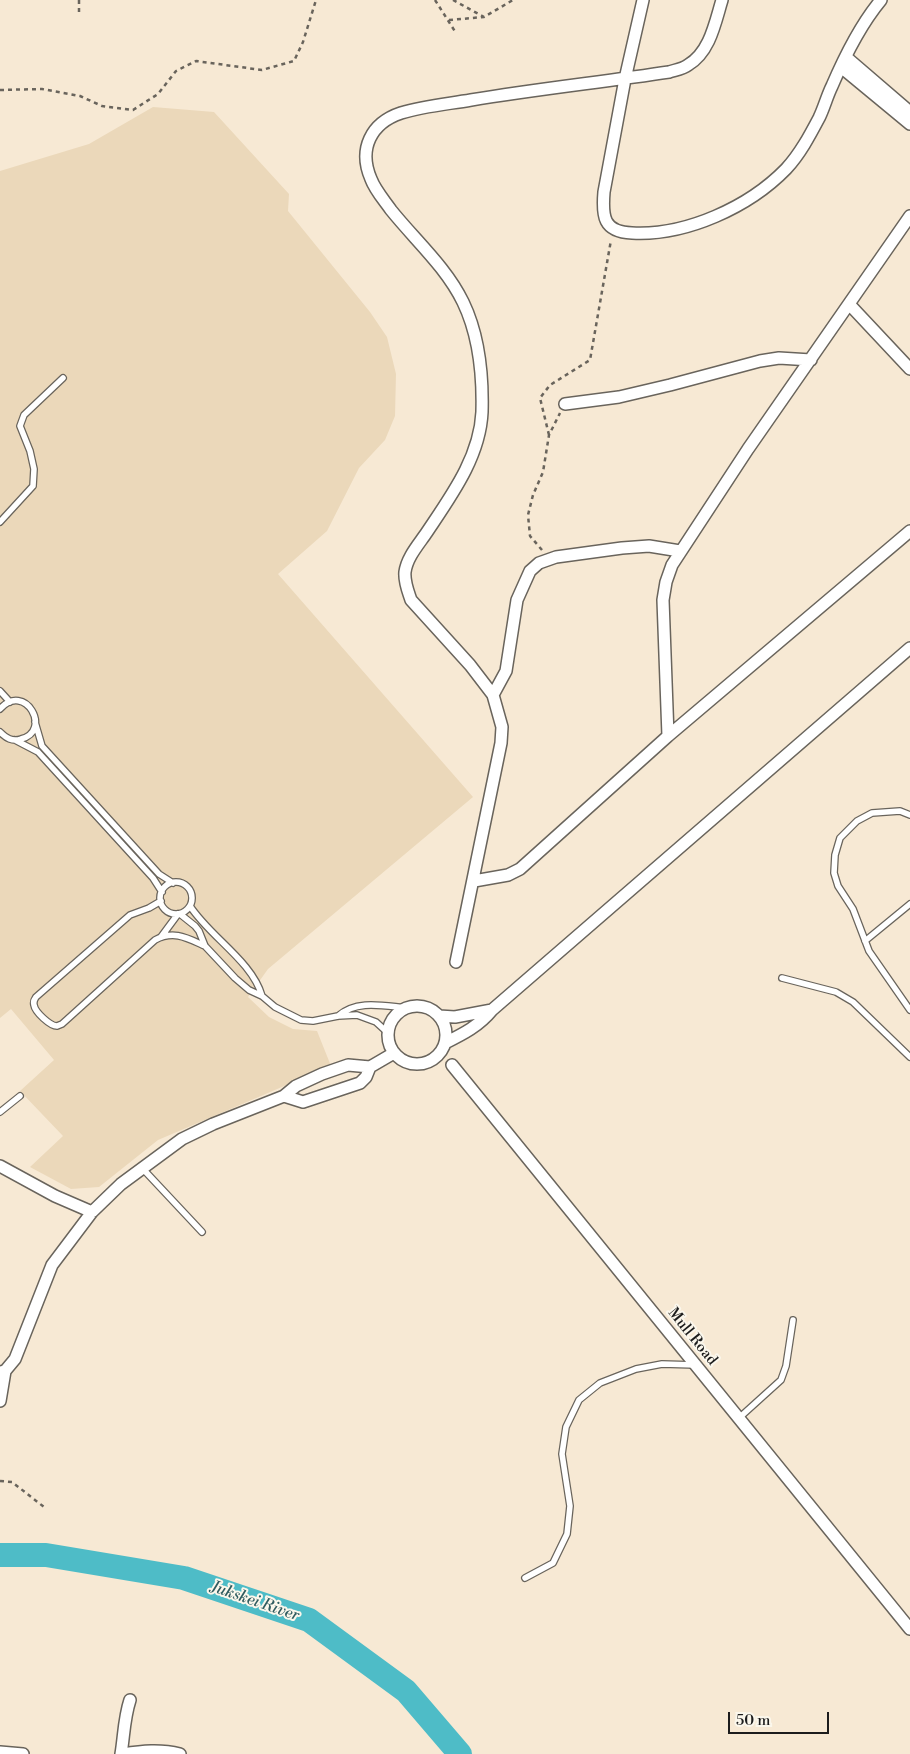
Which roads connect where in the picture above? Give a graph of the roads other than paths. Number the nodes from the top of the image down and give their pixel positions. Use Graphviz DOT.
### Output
graph roads {
  1 [pos="643,0"];
  2 [pos="722,0"];
  3 [pos="881,0"];
  4 [pos="843,62"];
  5 [pos="625,79"];
  6 [pos="910,112"];
  7 [pos="910,124"];
  8 [pos="910,216"];
  9 [pos="850,304"];
  10 [pos="810,360"];
  11 [pos="910,369"];
  12 [pos="63,378"];
  13 [pos="565,404"];
  14 [pos="0,522"];
  15 [pos="910,532"];
  16 [pos="680,551"];
  17 [pos="910,648"];
  18 [pos="0,691"];
  19 [pos="493,694"];
  20 [pos="10,702"];
  21 [pos="0,709"];
  22 [pos="35,722"];
  23 [pos="0,732"];
  24 [pos="668,736"];
  25 [pos="15,740"];
  26 [pos="910,815"];
  27 [pos="474,881"];
  28 [pos="173,883"];
  29 [pos="162,892"];
  30 [pos="161,901"];
  31 [pos="910,904"];
  32 [pos="190,906"];
  33 [pos="179,914"];
  34 [pos="161,937"];
  35 [pos="865,941"];
  36 [pos="205,946"];
  37 [pos="456,962"];
  38 [pos="782,978"];
  39 [pos="262,996"];
  40 [pos="408,1008"];
  41 [pos="492,1010"];
  42 [pos="910,1010"];
  43 [pos="338,1016"];
  44 [pos="439,1016"];
  45 [pos="388,1032"];
  46 [pos="445,1044"];
  47 [pos="394,1053"];
  48 [pos="910,1057"];
  49 [pos="452,1065"];
  50 [pos="370,1067"];
  51 [pos="20,1096"];
  52 [pos="284,1096"];
  53 [pos="0,1112"];
  54 [pos="0,1166"];
  55 [pos="143,1169"];
  56 [pos="92,1212"];
  57 [pos="202,1232"];
  58 [pos="792,1320"];
  59 [pos="696,1365"];
  60 [pos="3,1371"];
  61 [pos="0,1401"];
  62 [pos="739,1418"];
  63 [pos="525,1578"];
  64 [pos="910,1629"];
  65 [pos="130,1700"];
  66 [pos="0,1752"];
  67 [pos="23,1754"];
  68 [pos="122,1754"];
  69 [pos="180,1754"];
  1 -- 5 [label="street"];
  2 -- 5 [label="street"];
  3 -- 4 [label="street"];
  4 -- 5 [label="street"];
  4 -- 6 [label="street"];
  4 -- 7 [label="street"];
  5 -- 19 [label="street"];
  8 -- 9 [label="street"];
  9 -- 10 [label="street"];
  9 -- 11 [label="street"];
  10 -- 13 [label="street"];
  10 -- 16 [label="street"];
  12 -- 14 [label="lane"];
  15 -- 24 [label="street"];
  16 -- 19 [label="street"];
  16 -- 24 [label="street"];
  17 -- 41 [label="street"];
  18 -- 20 [label="lane"];
  19 -- 27 [label="street"];
  20 -- 21 [label="lane"];
  20 -- 22 [label="lane"];
  22 -- 25 [label="lane"];
  22 -- 28 [label="lane"];
  23 -- 25 [label="lane"];
  24 -- 27 [label="street"];
  25 -- 29 [label="lane"];
  26 -- 35 [label="lane"];
  27 -- 37 [label="street"];
  28 -- 29 [label="lane"];
  28 -- 32 [label="lane"];
  29 -- 30 [label="lane"];
  30 -- 33 [label="lane"];
  30 -- 34 [label="lane"];
  31 -- 35 [label="lane"];
  32 -- 33 [label="lane"];
  32 -- 39 [label="lane"];
  33 -- 34 [label="lane"];
  33 -- 36 [label="lane"];
  34 -- 36 [label="lane"];
  35 -- 42 [label="lane"];
  36 -- 39 [label="lane"];
  38 -- 48 [label="lane"];
  39 -- 43 [label="lane"];
  40 -- 43 [label="lane"];
  40 -- 44 [label="street"];
  40 -- 45 [label="street"];
  41 -- 44 [label="street"];
  41 -- 46 [label="street"];
  43 -- 45 [label="lane"];
  44 -- 46 [label="street"];
  45 -- 47 [label="street"];
  46 -- 47 [label="street"];
  47 -- 50 [label="street"];
  49 -- 59 [label="street, Mull Road"];
  50 -- 52 [label="street"];
  50 -- 52 [label="street"];
  51 -- 53 [label="lane"];
  52 -- 55 [label="street"];
  54 -- 56 [label="street"];
  55 -- 56 [label="street"];
  55 -- 57 [label="lane"];
  56 -- 60 [label="street"];
  58 -- 62 [label="lane"];
  59 -- 62 [label="street, Mull Road"];
  59 -- 63 [label="lane"];
  60 -- 61 [label="street"];
  62 -- 64 [label="street, Mull Road"];
  65 -- 68 [label="street"];
  66 -- 67 [label="street"];
  68 -- 69 [label="street"];
}
